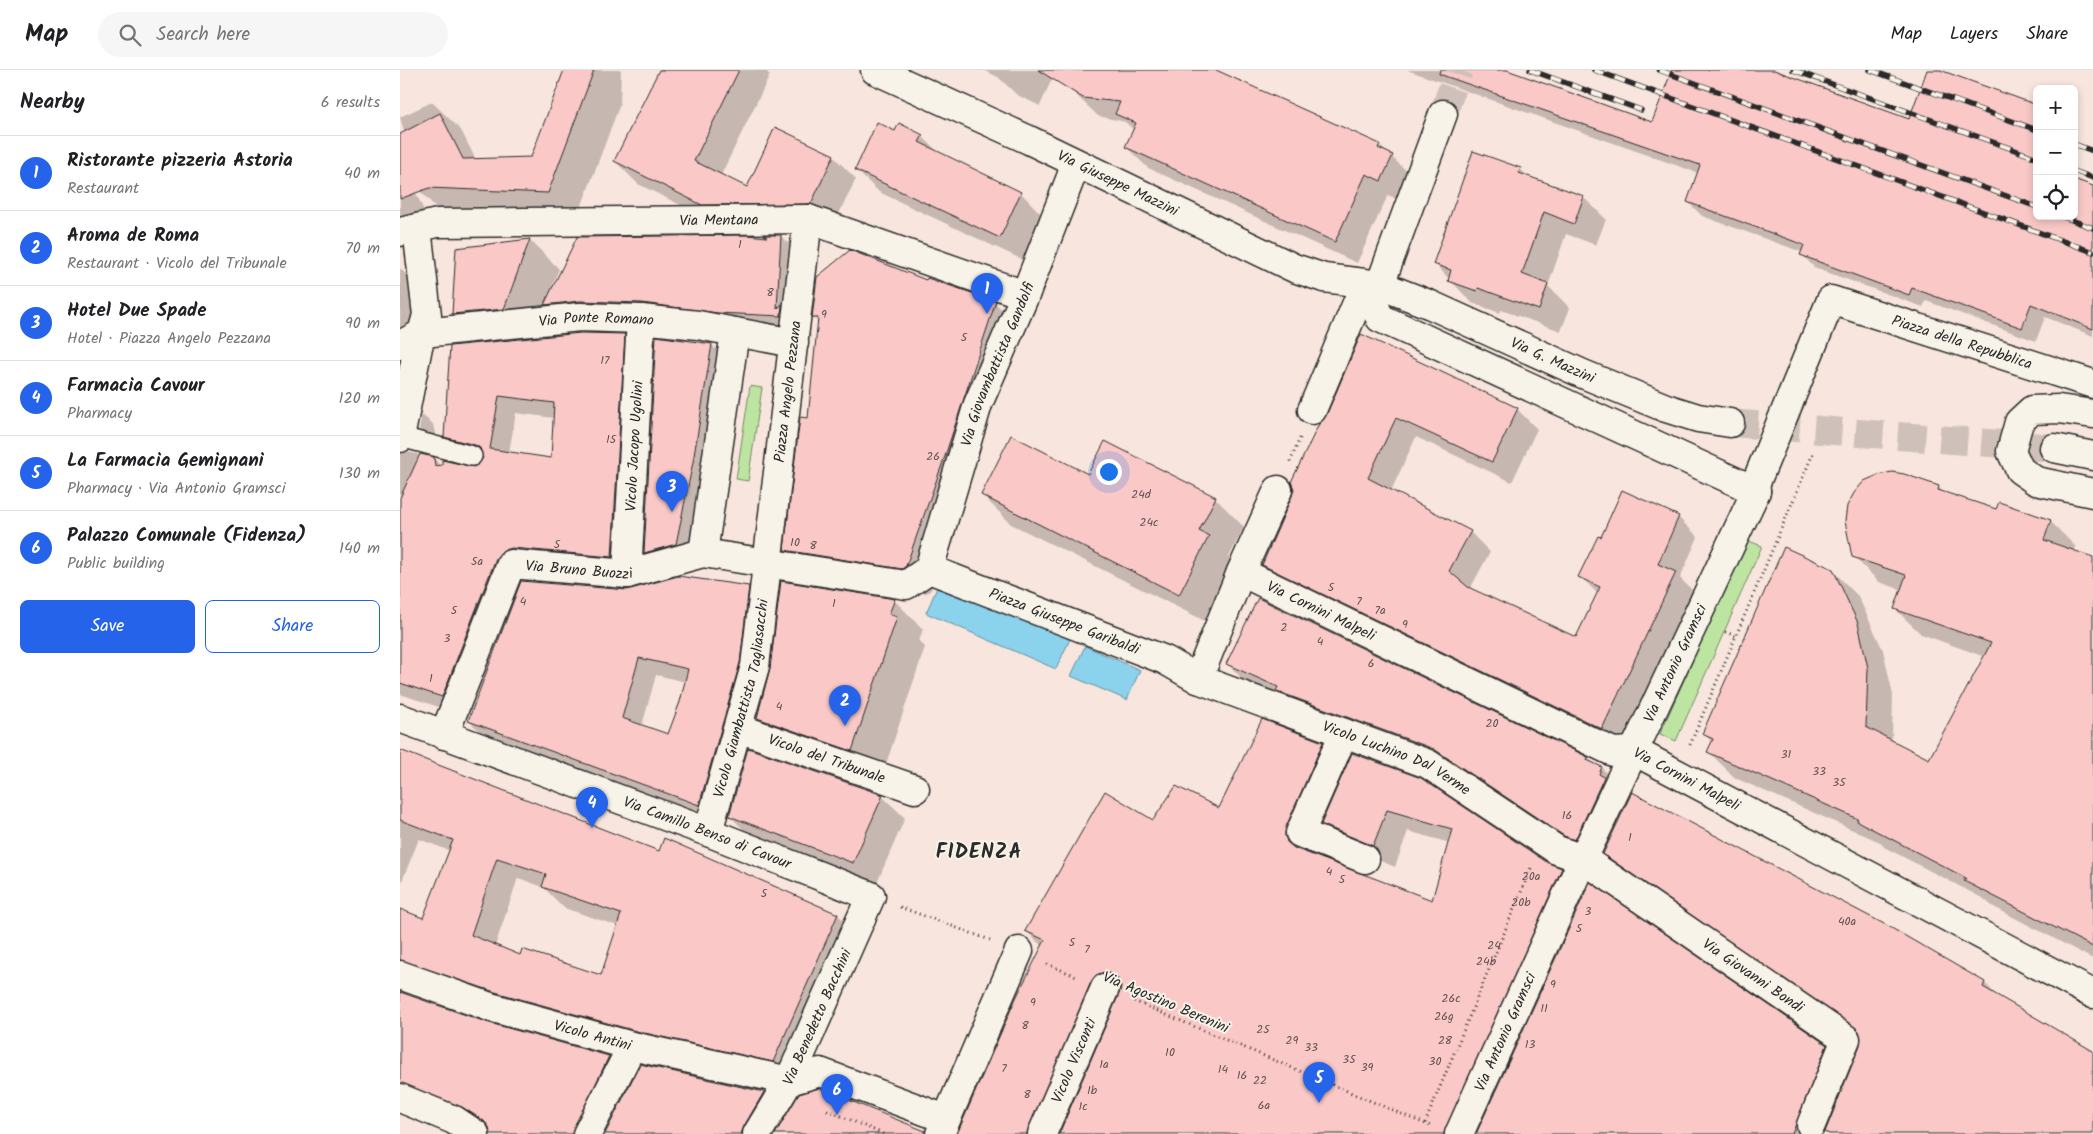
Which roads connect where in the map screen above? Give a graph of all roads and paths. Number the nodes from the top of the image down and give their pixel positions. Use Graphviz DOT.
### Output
graph roads {
  1 [pos="875,70"];
  2 [pos="1443,114"];
  3 [pos="1076,164"];
  4 [pos="808,219"];
  5 [pos="408,230"];
  6 [pos="1372,284"];
  7 [pos="1025,294"];
  8 [pos="1831,300"];
  9 [pos="641,319"];
  10 [pos="735,332"];
  11 [pos="412,339"];
  12 [pos="794,343"];
  13 [pos="2093,384"];
  14 [pos="1312,410"];
  15 [pos="2093,414"];
  16 [pos="1730,423"];
  17 [pos="400,438"];
  18 [pos="2054,448"];
  19 [pos="1814,451"];
  20 [pos="472,456"];
  21 [pos="2093,456"];
  22 [pos="1278,490"];
  23 [pos="1756,491"];
  24 [pos="2093,493"];
  25 [pos="703,553"];
  26 [pos="768,564"];
  27 [pos="929,569"];
  28 [pos="1241,572"];
  29 [pos="628,574"];
  30 [pos="1198,679"];
  31 [pos="400,718"];
  32 [pos="738,728"];
  33 [pos="1344,733"];
  34 [pos="444,735"];
  35 [pos="1634,750"];
  36 [pos="1678,774"];
  37 [pos="915,788"];
  38 [pos="708,832"];
  39 [pos="1365,859"];
  40 [pos="1583,859"];
  41 [pos="1534,861"];
  42 [pos="871,896"];
  43 [pos="1019,951"];
  44 [pos="400,974"];
  45 [pos="1105,988"];
  46 [pos="2093,994"];
  47 [pos="632,1046"];
  48 [pos="786,1087"];
  49 [pos="400,1098"];
  50 [pos="1425,1124"];
  51 [pos="1811,1125"];
  52 [pos="943,1126"];
  53 [pos="1433,1127"];
  54 [pos="475,1134"];
  55 [pos="587,1134"];
  56 [pos="756,1134"];
  57 [pos="883,1134"];
  58 [pos="1042,1134"];
  59 [pos="1459,1134"];
  1 -- 3 [label="street, Via Giuseppe Mazzini"];
  2 -- 6 [label="street"];
  3 -- 6 [label="street, Via Giuseppe Mazzini"];
  3 -- 7 [label="street, Via Giovambattista Gandolfi"];
  4 -- 5 [label="street, Via Mentana"];
  4 -- 7 [label="street, Via Mentana"];
  4 -- 12 [label="street, Piazza Angelo Pezzana"];
  5 -- 11 [label="street"];
  6 -- 14 [label="street"];
  6 -- 16 [label="street, Via G. Mazzini"];
  6 -- 23 [label="street"];
  7 -- 27 [label="street, Via Giovambattista Gandolfi"];
  8 -- 13 [label="street, Piazza della Repubblica"];
  8 -- 23 [label="street, Via Antonio Gramsci"];
  9 -- 10 [label="street, Via Ponte Romano"];
  9 -- 11 [label="street, Via Ponte Romano"];
  9 -- 29 [label="street, Vicolo Jacopo Ugolini"];
  10 -- 12 [label="street, Via Ponte Romano"];
  10 -- 25 [label="street"];
  11 -- 17 [label="street"];
  12 -- 26 [label="street, Piazza Angelo Pezzana"];
  14 -- 22 [label="path"];
  15 -- 24 [label="street"];
  17 -- 20 [label="lane"];
  18 -- 21 [label="street"];
  19 -- 36 [label="path"];
  22 -- 28 [label="street"];
  23 -- 35 [label="street, Via Antonio Gramsci"];
  25 -- 26 [label="street, Via Bruno Buozzi"];
  25 -- 29 [label="street, Via Bruno Buozzi"];
  26 -- 27 [label="street, Via Bruno Buozzi"];
  26 -- 32 [label="street, Vicolo Giambattista Tagliasacchi"];
  27 -- 30 [label="street, Piazza Giuseppe Garibaldi"];
  28 -- 30 [label="street"];
  28 -- 35 [label="street, Via Cornini Malpeli"];
  29 -- 34 [label="street, Via Bruno Buozzi"];
  30 -- 33 [label="street, Vicolo Luchino Dal Verme"];
  31 -- 34 [label="street, Via Camillo Benso di Cavour"];
  32 -- 37 [label="street, Vicolo del Tribunale"];
  32 -- 38 [label="street, Vicolo Giambattista Tagliasacchi"];
  33 -- 39 [label="street"];
  33 -- 40 [label="street, Vicolo Luchino Dal Verme"];
  34 -- 38 [label="street, Via Camillo Benso di Cavour"];
  35 -- 36 [label="street, Via Cornini Malpeli"];
  35 -- 40 [label="street, Via Antonio Gramsci"];
  36 -- 46 [label="street, Via Cornini Malpeli"];
  38 -- 42 [label="street, Via Camillo Benso di Cavour"];
  40 -- 51 [label="street, Via Giovanni Bondi"];
  40 -- 59 [label="street, Via Antonio Gramsci"];
  41 -- 50 [label="path"];
  42 -- 43 [label="path, Via Agostino Berenini"];
  42 -- 48 [label="street, Via Benedetto Bacchini"];
  43 -- 45 [label="path, Via Agostino Berenini"];
  43 -- 52 [label="street"];
  44 -- 47 [label="street, Vicolo Antini"];
  45 -- 50 [label="path, Via Agostino Berenini"];
  45 -- 58 [label="street, Vicolo Visconti"];
  47 -- 48 [label="street, Vicolo Antini"];
  47 -- 55 [label="street"];
  48 -- 52 [label="street"];
  48 -- 56 [label="street, Via Benedetto Bacchini"];
  48 -- 57 [label="path"];
  49 -- 54 [label="street"];
  50 -- 53 [label="path, Via Agostino Berenini"];
}
